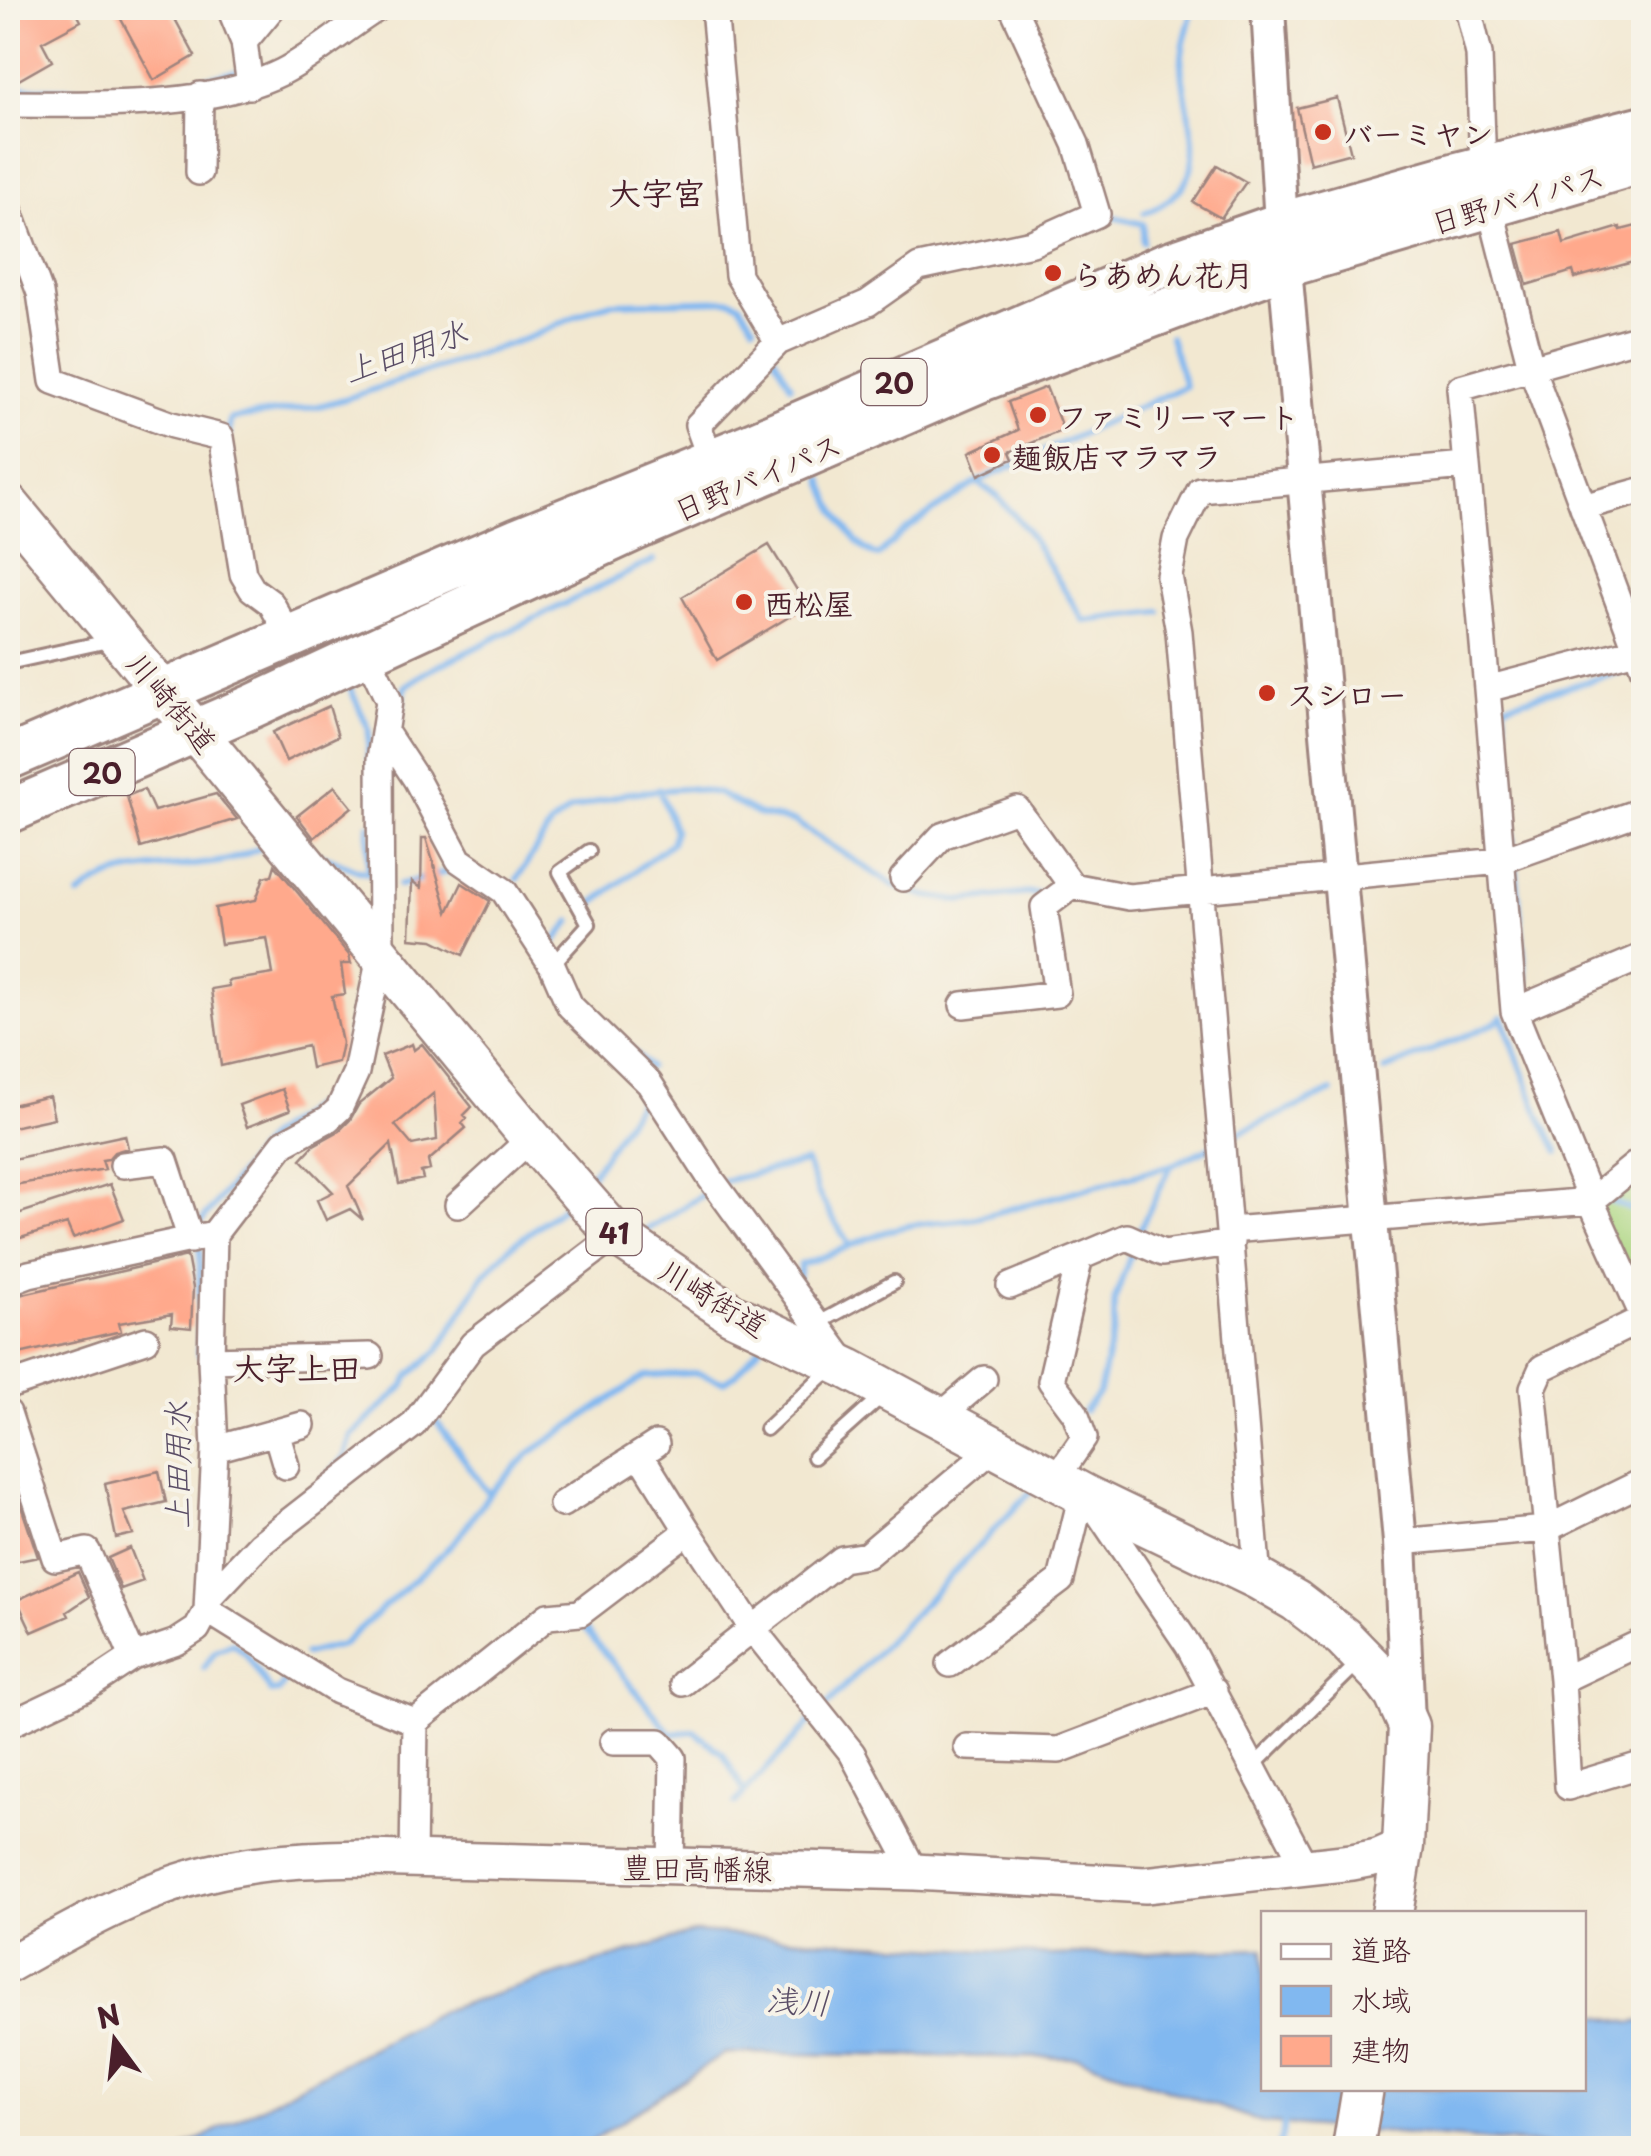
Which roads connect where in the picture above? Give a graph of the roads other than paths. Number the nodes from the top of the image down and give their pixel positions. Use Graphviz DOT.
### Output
graph roads {
  1 [pos="230,8"];
  2 [pos="272,8"];
  3 [pos="378,8"];
  4 [pos="714,8"];
  5 [pos="1014,8"];
  6 [pos="1268,8"];
  7 [pos="1468,8"];
  8 [pos="244,42"];
  9 [pos="250,86"];
  10 [pos="200,94"];
  11 [pos="8,104"];
  12 [pos="1644,127"];
  13 [pos="1644,161"];
  14 [pos="200,172"];
  15 [pos="1487,187"];
  16 [pos="8,207"];
  17 [pos="1283,245"];
  18 [pos="1644,336"];
  19 [pos="778,342"];
  20 [pos="1531,366"];
  21 [pos="711,460"];
  22 [pos="1465,466"];
  23 [pos="1305,480"];
  24 [pos="1644,490"];
  25 [pos="8,504"];
  26 [pos="1583,507"];
  27 [pos="290,636"];
  28 [pos="120,638"];
  29 [pos="367,654"];
  30 [pos="1640,656"];
  31 [pos="8,663"];
  32 [pos="1487,688"];
  33 [pos="164,692"];
  34 [pos="197,732"];
  35 [pos="384,732"];
  36 [pos="8,758"];
  37 [pos="1644,810"];
  38 [pos="8,812"];
  39 [pos="589,850"];
  40 [pos="1500,862"];
  41 [pos="1342,877"];
  42 [pos="903,878"];
  43 [pos="1072,886"];
  44 [pos="1201,889"];
  45 [pos="380,952"];
  46 [pos="1644,956"];
  47 [pos="552,965"];
  48 [pos="962,1005"];
  49 [pos="1514,1011"];
  50 [pos="531,1138"];
  51 [pos="1644,1158"];
  52 [pos="123,1165"];
  53 [pos="1591,1201"];
  54 [pos="458,1205"];
  55 [pos="1370,1218"];
  56 [pos="616,1235"];
  57 [pos="202,1237"];
  58 [pos="1230,1237"];
  59 [pos="1080,1257"];
  60 [pos="8,1282"];
  61 [pos="894,1282"];
  62 [pos="1010,1286"];
  63 [pos="1643,1318"];
  64 [pos="817,1324"];
  65 [pos="146,1340"];
  66 [pos="370,1356"];
  67 [pos="211,1360"];
  68 [pos="843,1366"];
  69 [pos="984,1380"];
  70 [pos="8,1386"];
  71 [pos="888,1390"];
  72 [pos="8,1413"];
  73 [pos="939,1417"];
  74 [pos="302,1424"];
  75 [pos="766,1429"];
  76 [pos="276,1432"];
  77 [pos="994,1448"];
  78 [pos="214,1450"];
  79 [pos="814,1458"];
  80 [pos="286,1466"];
  81 [pos="1644,1481"];
  82 [pos="1075,1491"];
  83 [pos="562,1504"];
  84 [pos="1546,1529"];
  85 [pos="688,1531"];
  86 [pos="1400,1542"];
  87 [pos="1258,1579"];
  88 [pos="208,1604"];
  89 [pos="752,1628"];
  90 [pos="1644,1641"];
  91 [pos="133,1657"];
  92 [pos="1363,1658"];
  93 [pos="950,1664"];
  94 [pos="1562,1680"];
  95 [pos="683,1683"];
  96 [pos="1214,1691"];
  97 [pos="415,1722"];
  98 [pos="8,1725"];
  99 [pos="1408,1726"];
  100 [pos="614,1742"];
  101 [pos="967,1747"];
  102 [pos="1644,1764"];
  103 [pos="1252,1767"];
  104 [pos="1403,1846"];
  105 [pos="413,1860"];
  106 [pos="671,1866"];
  107 [pos="1306,1868"];
  108 [pos="915,1872"];
  109 [pos="1392,1911"];
  110 [pos="8,1965"];
  111 [pos="1362,2091"];
  112 [pos="1352,2148"];
  1 -- 8 [label="street"];
  2 -- 8 [label="street"];
  3 -- 9 [label="street"];
  4 -- 19 [label="street"];
  5 -- 19 [label="street"];
  6 -- 17 [label="street"];
  7 -- 15 [label="street"];
  8 -- 9 [label="street"];
  9 -- 10 [label="street"];
  10 -- 11 [label="street"];
  10 -- 14 [label="street"];
  12 -- 15 [label="highway, 日野バイパス / 20"];
  13 -- 15 [label="highway, 日野バイパス / 20"];
  15 -- 17 [label="highway, 日野バイパス / 20"];
  15 -- 20 [label="street"];
  16 -- 27 [label="street"];
  17 -- 21 [label="highway, 日野バイパス / 20"];
  17 -- 23 [label="street"];
  17 -- 29 [label="highway, 日野バイパス / 20"];
  18 -- 20 [label="street"];
  19 -- 21 [label="street"];
  20 -- 22 [label="street"];
  20 -- 26 [label="street"];
  21 -- 27 [label="highway, 日野バイパス / 20"];
  22 -- 23 [label="street"];
  22 -- 32 [label="street"];
  23 -- 41 [label="street"];
  23 -- 44 [label="street"];
  24 -- 26 [label="street"];
  25 -- 28 [label="main road, 川崎街道 / 41"];
  26 -- 30 [label="street"];
  27 -- 33 [label="highway, 日野バイパス / 20"];
  28 -- 31 [label="lane"];
  28 -- 33 [label="main road, 川崎街道 / 41"];
  29 -- 34 [label="highway, 日野バイパス / 20"];
  29 -- 35 [label="street"];
  30 -- 32 [label="street"];
  32 -- 40 [label="street"];
  33 -- 34 [label="main road, 川崎街道 / 41"];
  33 -- 36 [label="highway, 日野バイパス / 20"];
  34 -- 38 [label="highway, 日野バイパス / 20"];
  34 -- 45 [label="main road, 川崎街道 / 41"];
  35 -- 45 [label="street"];
  35 -- 47 [label="street"];
  37 -- 40 [label="street"];
  39 -- 47 [label="lane"];
  40 -- 41 [label="street"];
  40 -- 49 [label="street"];
  41 -- 44 [label="street"];
  41 -- 55 [label="street"];
  42 -- 43 [label="street"];
  43 -- 44 [label="street"];
  43 -- 48 [label="street"];
  44 -- 58 [label="street"];
  45 -- 50 [label="main road, 川崎街道 / 41"];
  45 -- 57 [label="street"];
  46 -- 49 [label="street"];
  47 -- 64 [label="street"];
  49 -- 53 [label="street"];
  50 -- 54 [label="street"];
  50 -- 56 [label="main road, 川崎街道 / 41"];
  51 -- 53 [label="street"];
  52 -- 57 [label="street"];
  53 -- 55 [label="street"];
  53 -- 63 [label="street"];
  55 -- 58 [label="street"];
  55 -- 86 [label="street"];
  56 -- 68 [label="main road, 川崎街道 / 41"];
  56 -- 88 [label="street"];
  57 -- 60 [label="street"];
  57 -- 67 [label="street"];
  58 -- 59 [label="street"];
  58 -- 87 [label="street"];
  59 -- 62 [label="street"];
  59 -- 82 [label="street"];
  61 -- 64 [label="lane"];
  63 -- 84 [label="street"];
  64 -- 68 [label="street"];
  65 -- 70 [label="street"];
  66 -- 67 [label="street"];
  67 -- 78 [label="street"];
  68 -- 71 [label="main road, 川崎街道 / 41"];
  68 -- 75 [label="lane"];
  69 -- 73 [label="street"];
  71 -- 73 [label="main road, 川崎街道 / 41"];
  71 -- 79 [label="lane"];
  72 -- 91 [label="street"];
  73 -- 77 [label="main road, 川崎街道 / 41"];
  74 -- 76 [label="street"];
  76 -- 78 [label="street"];
  76 -- 80 [label="street"];
  77 -- 82 [label="main road, 川崎街道 / 41"];
  77 -- 89 [label="street"];
  78 -- 88 [label="street"];
  81 -- 84 [label="street"];
  82 -- 87 [label="main road, 川崎街道 / 41"];
  82 -- 93 [label="street"];
  82 -- 96 [label="street"];
  83 -- 85 [label="street"];
  84 -- 86 [label="street"];
  84 -- 94 [label="street"];
  85 -- 89 [label="street"];
  85 -- 97 [label="street"];
  86 -- 99 [label="street"];
  87 -- 92 [label="main road, 川崎街道 / 41"];
  88 -- 91 [label="street"];
  88 -- 97 [label="street"];
  89 -- 95 [label="street"];
  89 -- 108 [label="street"];
  90 -- 94 [label="street"];
  91 -- 98 [label="street"];
  92 -- 99 [label="main road, 川崎街道 / 41"];
  92 -- 103 [label="lane"];
  94 -- 102 [label="street"];
  96 -- 101 [label="street"];
  96 -- 103 [label="street"];
  97 -- 105 [label="street"];
  99 -- 104 [label="main road"];
  100 -- 106 [label="street"];
  103 -- 107 [label="street"];
  104 -- 107 [label="main road, 豊田高幡線"];
  104 -- 109 [label="main road"];
  105 -- 106 [label="main road, 豊田高幡線"];
  105 -- 110 [label="main road, 豊田高幡線"];
  106 -- 108 [label="main road, 豊田高幡線"];
  107 -- 108 [label="main road, 豊田高幡線"];
  111 -- 112 [label="main road"];
}
